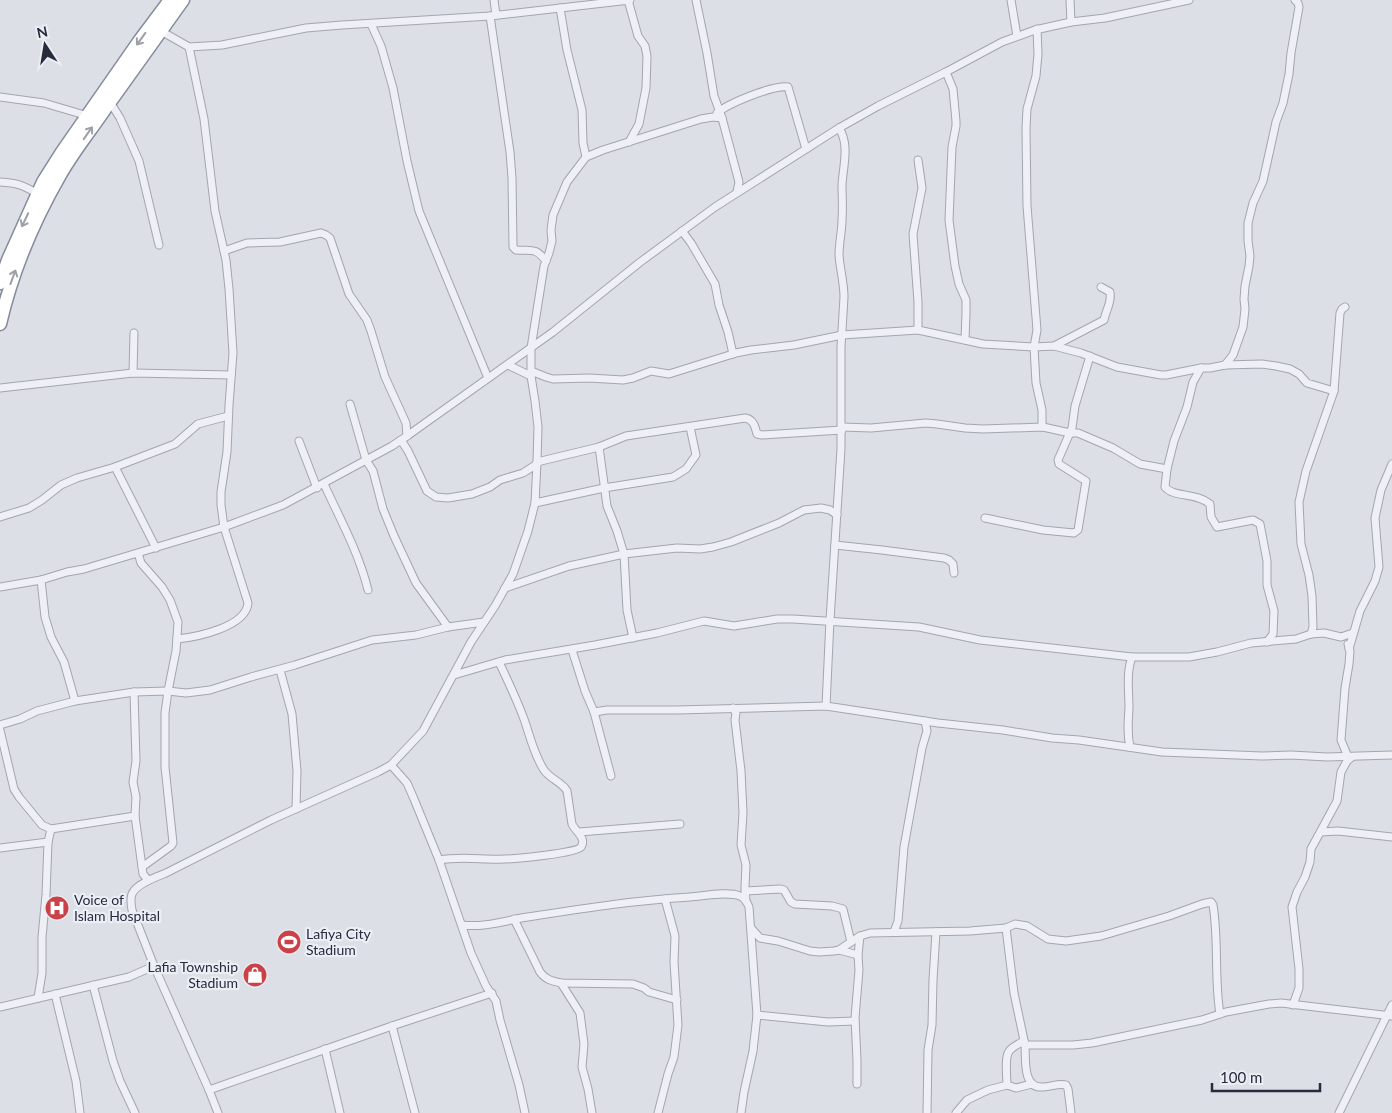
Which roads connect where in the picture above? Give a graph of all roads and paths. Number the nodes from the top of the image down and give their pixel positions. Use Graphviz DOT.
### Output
graph roads {
  1 [pos="170,0"];
  2 [pos="183,0"];
  3 [pos="494,0"];
  4 [pos="629,0"];
  5 [pos="696,0"];
  6 [pos="1011,0"];
  7 [pos="1190,0"];
  8 [pos="1295,0"];
  9 [pos="1071,3"];
  10 [pos="567,4"];
  11 [pos="493,15"];
  12 [pos="1084,20"];
  13 [pos="1071,22"];
  14 [pos="371,24"];
  15 [pos="1037,29"];
  16 [pos="161,31"];
  17 [pos="1017,36"];
  18 [pos="189,47"];
  19 [pos="946,72"];
  20 [pos="0,97"];
  21 [pos="110,102"];
  22 [pos="720,115"];
  23 [pos="88,116"];
  24 [pos="639,124"];
  25 [pos="839,128"];
  26 [pos="648,136"];
  27 [pos="629,142"];
  28 [pos="806,149"];
  29 [pos="586,157"];
  30 [pos="918,160"];
  31 [pos="0,182"];
  32 [pos="738,182"];
  33 [pos="749,185"];
  34 [pos="738,192"];
  35 [pos="38,194"];
  36 [pos="682,231"];
  37 [pos="159,245"];
  38 [pos="224,251"];
  39 [pos="546,261"];
  40 [pos="0,283"];
  41 [pos="1101,287"];
  42 [pos="1345,307"];
  43 [pos="0,324"];
  44 [pos="918,330"];
  45 [pos="134,333"];
  46 [pos="842,335"];
  47 [pos="964,340"];
  48 [pos="1054,346"];
  49 [pos="1034,347"];
  50 [pos="530,348"];
  51 [pos="733,354"];
  52 [pos="1090,356"];
  53 [pos="508,365"];
  54 [pos="1225,365"];
  55 [pos="1200,368"];
  56 [pos="1185,371"];
  57 [pos="133,373"];
  58 [pos="531,373"];
  59 [pos="231,375"];
  60 [pos="488,378"];
  61 [pos="1193,382"];
  62 [pos="0,388"];
  63 [pos="1334,391"];
  64 [pos="350,404"];
  65 [pos="228,416"];
  66 [pos="406,423"];
  67 [pos="420,427"];
  68 [pos="690,427"];
  69 [pos="1042,427"];
  70 [pos="842,428"];
  71 [pos="1074,433"];
  72 [pos="404,438"];
  73 [pos="299,441"];
  74 [pos="599,447"];
  75 [pos="366,460"];
  76 [pos="537,463"];
  77 [pos="1392,464"];
  78 [pos="115,467"];
  79 [pos="1167,469"];
  80 [pos="523,473"];
  81 [pos="536,478"];
  82 [pos="324,484"];
  83 [pos="317,488"];
  84 [pos="604,488"];
  85 [pos="535,503"];
  86 [pos="838,505"];
  87 [pos="830,510"];
  88 [pos="837,515"];
  89 [pos="0,517"];
  90 [pos="985,518"];
  91 [pos="224,527"];
  92 [pos="835,545"];
  93 [pos="156,548"];
  94 [pos="138,553"];
  95 [pos="624,554"];
  96 [pos="954,573"];
  97 [pos="41,580"];
  98 [pos="0,587"];
  99 [pos="505,588"];
  100 [pos="368,590"];
  101 [pos="830,620"];
  102 [pos="484,622"];
  103 [pos="448,627"];
  104 [pos="1312,631"];
  105 [pos="1353,633"];
  106 [pos="1342,637"];
  107 [pos="633,638"];
  108 [pos="1275,638"];
  109 [pos="178,640"];
  110 [pos="1349,648"];
  111 [pos="572,650"];
  112 [pos="1122,657"];
  113 [pos="1132,657"];
  114 [pos="499,662"];
  115 [pos="1128,667"];
  116 [pos="280,670"];
  117 [pos="454,675"];
  118 [pos="168,691"];
  119 [pos="134,692"];
  120 [pos="76,701"];
  121 [pos="826,706"];
  122 [pos="737,710"];
  123 [pos="594,712"];
  124 [pos="925,720"];
  125 [pos="0,725"];
  126 [pos="0,730"];
  127 [pos="1130,747"];
  128 [pos="1392,754"];
  129 [pos="1350,757"];
  130 [pos="391,765"];
  131 [pos="611,776"];
  132 [pos="296,809"];
  133 [pos="135,816"];
  134 [pos="680,824"];
  135 [pos="50,829"];
  136 [pos="579,832"];
  137 [pos="1321,832"];
  138 [pos="1392,837"];
  139 [pos="48,842"];
  140 [pos="0,848"];
  141 [pos="439,860"];
  142 [pos="142,867"];
  143 [pos="148,880"];
  144 [pos="745,889"];
  145 [pos="738,895"];
  146 [pos="665,899"];
  147 [pos="746,901"];
  148 [pos="514,919"];
  149 [pos="898,921"];
  150 [pos="462,925"];
  151 [pos="476,927"];
  152 [pos="751,928"];
  153 [pos="1006,928"];
  154 [pos="894,932"];
  155 [pos="905,932"];
  156 [pos="936,932"];
  157 [pos="860,936"];
  158 [pos="466,938"];
  159 [pos="760,938"];
  160 [pos="752,942"];
  161 [pos="851,942"];
  162 [pos="839,950"];
  163 [pos="858,955"];
  164 [pos="154,966"];
  165 [pos="561,983"];
  166 [pos="92,985"];
  167 [pos="492,993"];
  168 [pos="55,994"];
  169 [pos="38,998"];
  170 [pos="676,1000"];
  171 [pos="1293,1005"];
  172 [pos="1392,1005"];
  173 [pos="0,1007"];
  174 [pos="1220,1014"];
  175 [pos="757,1015"];
  176 [pos="1389,1016"];
  177 [pos="855,1021"];
  178 [pos="392,1026"];
  179 [pos="1024,1043"];
  180 [pos="325,1049"];
  181 [pos="1030,1082"];
  182 [pos="857,1084"];
  183 [pos="1007,1085"];
  184 [pos="210,1090"];
  185 [pos="80,1113"];
  186 [pos="135,1113"];
  187 [pos="218,1113"];
  188 [pos="340,1113"];
  189 [pos="415,1113"];
  190 [pos="525,1113"];
  191 [pos="592,1113"];
  192 [pos="658,1113"];
  193 [pos="742,1113"];
  194 [pos="927,1113"];
  195 [pos="956,1113"];
  196 [pos="1071,1113"];
  197 [pos="1339,1113"];
  1 -- 23 [label="highway, one-way"];
  2 -- 16 [label="highway"];
  3 -- 11 [label="street"];
  4 -- 10 [label="street"];
  4 -- 24 [label="street"];
  5 -- 22 [label="street"];
  6 -- 17 [label="street"];
  7 -- 12 [label="street"];
  8 -- 54 [label="street"];
  9 -- 12 [label="street"];
  9 -- 13 [label="street"];
  10 -- 11 [label="street"];
  10 -- 29 [label="street"];
  11 -- 14 [label="street"];
  11 -- 39 [label="street"];
  12 -- 13 [label="street"];
  13 -- 15 [label="street"];
  14 -- 18 [label="street"];
  14 -- 60 [label="street"];
  15 -- 17 [label="street"];
  15 -- 49 [label="street"];
  16 -- 18 [label="street"];
  16 -- 21 [label="highway"];
  17 -- 19 [label="street"];
  18 -- 38 [label="street"];
  19 -- 25 [label="street"];
  19 -- 47 [label="street"];
  20 -- 23 [label="street"];
  21 -- 37 [label="street"];
  43 -- 21 [label="highway, one-way"];
  22 -- 26 [label="street"];
  22 -- 28 [label="street"];
  22 -- 32 [label="street"];
  23 -- 35 [label="highway"];
  24 -- 26 [label="street"];
  24 -- 27 [label="street"];
  25 -- 28 [label="street"];
  25 -- 46 [label="street"];
  26 -- 27 [label="street"];
  27 -- 29 [label="street"];
  28 -- 33 [label="street"];
  29 -- 39 [label="street"];
  30 -- 44 [label="street"];
  31 -- 35 [label="street"];
  32 -- 33 [label="street"];
  32 -- 34 [label="street"];
  33 -- 34 [label="street"];
  34 -- 36 [label="street"];
  35 -- 40 [label="highway, one-way"];
  36 -- 50 [label="street"];
  36 -- 51 [label="street"];
  38 -- 59 [label="street"];
  38 -- 66 [label="street"];
  39 -- 50 [label="street"];
  41 -- 48 [label="street"];
  42 -- 63 [label="street"];
  44 -- 46 [label="street"];
  44 -- 47 [label="street"];
  45 -- 57 [label="street"];
  46 -- 51 [label="street"];
  46 -- 70 [label="street"];
  47 -- 49 [label="street"];
  48 -- 49 [label="street"];
  48 -- 52 [label="street"];
  49 -- 69 [label="street"];
  50 -- 53 [label="street"];
  50 -- 58 [label="street"];
  51 -- 58 [label="street"];
  52 -- 56 [label="street"];
  52 -- 71 [label="street"];
  53 -- 58 [label="street"];
  53 -- 60 [label="street"];
  54 -- 55 [label="street"];
  54 -- 63 [label="street"];
  55 -- 56 [label="street"];
  55 -- 61 [label="street"];
  56 -- 61 [label="street"];
  57 -- 59 [label="street"];
  57 -- 62 [label="street"];
  58 -- 76 [label="street"];
  59 -- 65 [label="street"];
  60 -- 67 [label="street"];
  61 -- 79 [label="street"];
  63 -- 104 [label="street"];
  64 -- 75 [label="street"];
  65 -- 78 [label="street"];
  65 -- 91 [label="street"];
  66 -- 67 [label="street"];
  66 -- 72 [label="street"];
  67 -- 72 [label="street"];
  68 -- 70 [label="street"];
  68 -- 74 [label="street"];
  68 -- 84 [label="street"];
  69 -- 70 [label="street"];
  69 -- 71 [label="street"];
  70 -- 86 [label="street"];
  71 -- 79 [label="street"];
  71 -- 90 [label="street"];
  72 -- 75 [label="street"];
  72 -- 80 [label="street"];
  73 -- 83 [label="street"];
  74 -- 76 [label="street"];
  74 -- 84 [label="street"];
  75 -- 82 [label="street"];
  75 -- 103 [label="street"];
  76 -- 80 [label="street"];
  76 -- 81 [label="street"];
  77 -- 105 [label="street"];
  78 -- 89 [label="street"];
  78 -- 93 [label="street"];
  79 -- 108 [label="street"];
  80 -- 81 [label="street"];
  81 -- 85 [label="street"];
  82 -- 83 [label="street"];
  82 -- 100 [label="street"];
  83 -- 91 [label="street"];
  84 -- 85 [label="street"];
  84 -- 95 [label="street"];
  85 -- 99 [label="street"];
  86 -- 87 [label="street"];
  86 -- 88 [label="street"];
  87 -- 88 [label="street"];
  87 -- 95 [label="street"];
  88 -- 92 [label="street"];
  91 -- 93 [label="street"];
  91 -- 109 [label="street"];
  92 -- 96 [label="street"];
  92 -- 101 [label="street"];
  93 -- 94 [label="street"];
  94 -- 97 [label="street"];
  94 -- 109 [label="street"];
  95 -- 99 [label="street"];
  95 -- 107 [label="street"];
  97 -- 98 [label="street"];
  97 -- 120 [label="street"];
  99 -- 102 [label="street"];
  101 -- 107 [label="street"];
  101 -- 112 [label="street"];
  101 -- 121 [label="street"];
  102 -- 103 [label="street"];
  102 -- 117 [label="street"];
  103 -- 116 [label="street"];
  104 -- 106 [label="street"];
  104 -- 108 [label="street"];
  105 -- 106 [label="street"];
  105 -- 110 [label="street"];
  106 -- 110 [label="street"];
  107 -- 111 [label="street"];
  108 -- 113 [label="street"];
  109 -- 118 [label="street"];
  110 -- 129 [label="street"];
  111 -- 114 [label="street"];
  111 -- 123 [label="street"];
  112 -- 113 [label="street"];
  112 -- 115 [label="street"];
  113 -- 115 [label="street"];
  114 -- 117 [label="street"];
  114 -- 136 [label="street"];
  115 -- 127 [label="street"];
  116 -- 118 [label="street"];
  116 -- 132 [label="street"];
  117 -- 130 [label="street"];
  118 -- 119 [label="street"];
  118 -- 142 [label="street"];
  119 -- 120 [label="street"];
  119 -- 133 [label="street"];
  120 -- 125 [label="street"];
  121 -- 122 [label="street"];
  121 -- 124 [label="street"];
  122 -- 123 [label="street"];
  122 -- 144 [label="street"];
  123 -- 131 [label="street"];
  124 -- 127 [label="street"];
  124 -- 149 [label="street"];
  126 -- 135 [label="street"];
  127 -- 129 [label="street"];
  128 -- 129 [label="street"];
  129 -- 137 [label="street"];
  130 -- 132 [label="street"];
  130 -- 141 [label="street"];
  132 -- 143 [label="street"];
  133 -- 135 [label="street"];
  133 -- 142 [label="street"];
  134 -- 136 [label="street"];
  135 -- 139 [label="street"];
  136 -- 141 [label="street"];
  137 -- 138 [label="street"];
  137 -- 171 [label="street"];
  139 -- 140 [label="street"];
  139 -- 169 [label="street"];
  141 -- 150 [label="street"];
  142 -- 143 [label="street"];
  143 -- 164 [label="street"];
  144 -- 145 [label="street"];
  144 -- 147 [label="street"];
  144 -- 161 [label="street"];
  145 -- 146 [label="street"];
  145 -- 147 [label="street"];
  146 -- 148 [label="street"];
  146 -- 170 [label="street"];
  147 -- 152 [label="street"];
  148 -- 151 [label="street"];
  148 -- 165 [label="street"];
  149 -- 154 [label="street"];
  149 -- 155 [label="street"];
  150 -- 151 [label="street"];
  150 -- 158 [label="street"];
  151 -- 158 [label="street"];
  152 -- 159 [label="street"];
  152 -- 160 [label="street"];
  153 -- 156 [label="street"];
  153 -- 174 [label="street"];
  153 -- 179 [label="street"];
  154 -- 155 [label="street"];
  154 -- 157 [label="street"];
  155 -- 156 [label="street"];
  156 -- 194 [label="street"];
  157 -- 161 [label="street"];
  157 -- 163 [label="street"];
  158 -- 167 [label="street"];
  159 -- 160 [label="street"];
  159 -- 162 [label="street"];
  160 -- 175 [label="street"];
  161 -- 162 [label="street"];
  162 -- 163 [label="street"];
  163 -- 177 [label="street"];
  164 -- 166 [label="street"];
  164 -- 184 [label="street"];
  165 -- 170 [label="street"];
  165 -- 191 [label="street"];
  166 -- 168 [label="street"];
  166 -- 186 [label="street"];
  167 -- 178 [label="street"];
  167 -- 190 [label="street"];
  168 -- 169 [label="street"];
  168 -- 185 [label="street"];
  169 -- 173 [label="street"];
  170 -- 192 [label="street"];
  171 -- 174 [label="street"];
  171 -- 176 [label="street"];
  172 -- 176 [label="street"];
  174 -- 179 [label="street"];
  175 -- 177 [label="street"];
  175 -- 193 [label="street"];
  176 -- 197 [label="street"];
  177 -- 182 [label="street"];
  178 -- 180 [label="street"];
  178 -- 189 [label="street"];
  179 -- 181 [label="street"];
  179 -- 183 [label="street"];
  180 -- 184 [label="street"];
  180 -- 188 [label="street"];
  181 -- 183 [label="street"];
  181 -- 196 [label="street"];
  183 -- 195 [label="street"];
  184 -- 187 [label="street"];
}
